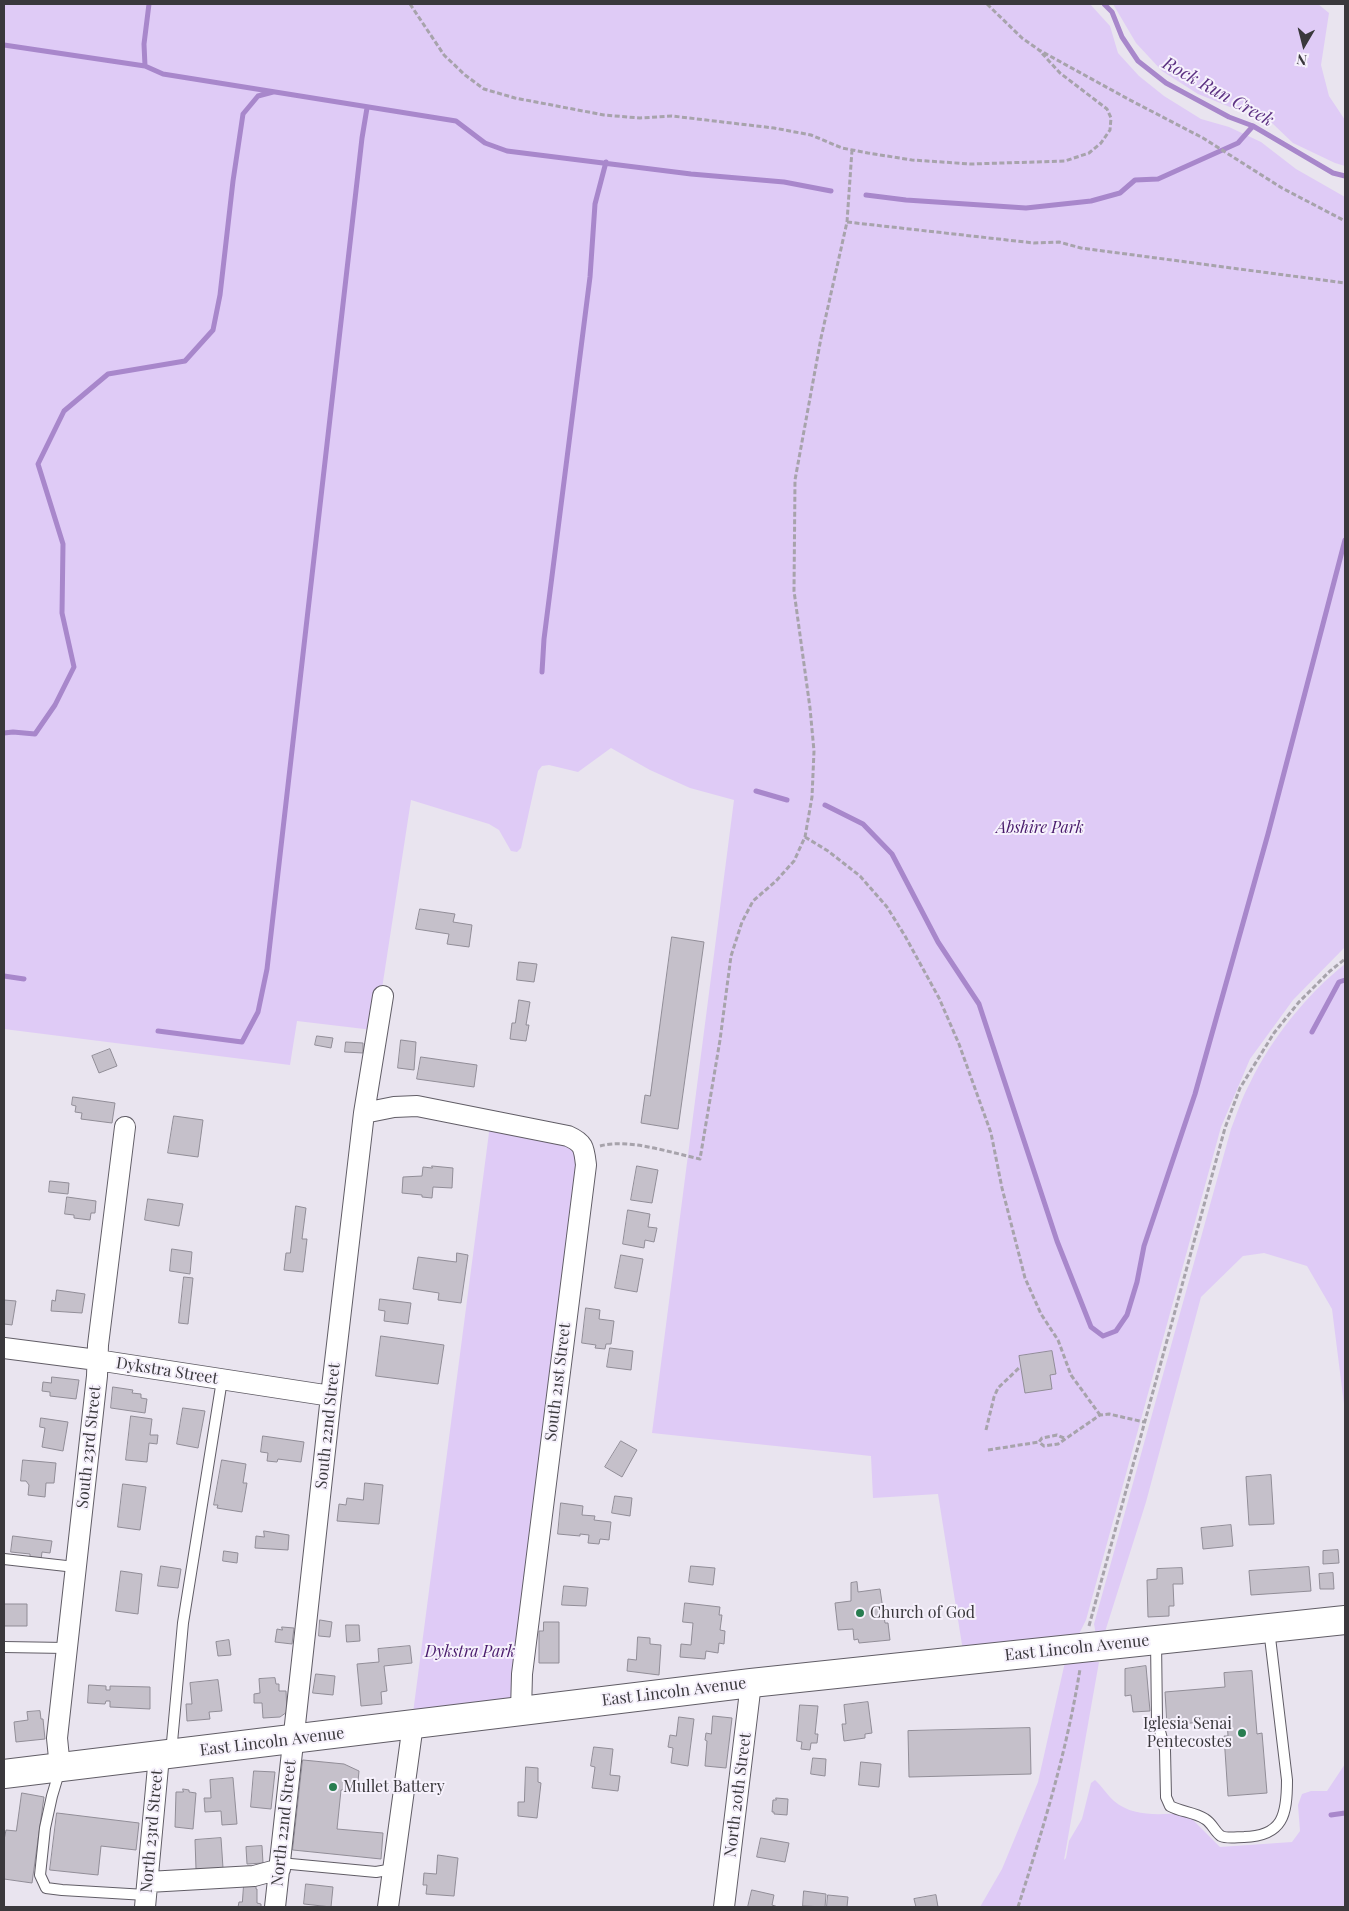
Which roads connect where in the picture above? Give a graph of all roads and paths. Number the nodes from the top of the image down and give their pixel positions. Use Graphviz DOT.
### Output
graph roads {
  1 [pos="410,4"];
  2 [pos="987,4"];
  3 [pos="1039,50"];
  4 [pos="852,150"];
  5 [pos="847,222"];
  6 [pos="1345,222"];
  7 [pos="1345,283"];
  8 [pos="805,837"];
  9 [pos="1345,959"];
  10 [pos="383,996"];
  11 [pos="364,1113"];
  12 [pos="125,1127"];
  13 [pos="585,1152"];
  14 [pos="4,1348"];
  15 [pos="98,1360"];
  16 [pos="1020,1367"];
  17 [pos="222,1380"];
  18 [pos="331,1396"];
  19 [pos="1100,1415"];
  20 [pos="1144,1422"];
  21 [pos="986,1430"];
  22 [pos="1064,1438"];
  23 [pos="1039,1442"];
  24 [pos="988,1450"];
  25 [pos="4,1558"];
  26 [pos="75,1567"];
  27 [pos="1345,1620"];
  28 [pos="1269,1627"];
  29 [pos="1156,1639"];
  30 [pos="4,1648"];
  31 [pos="66,1648"];
  32 [pos="1084,1648"];
  33 [pos="751,1683"];
  34 [pos="521,1711"];
  35 [pos="413,1724"];
  36 [pos="293,1739"];
  37 [pos="164,1755"];
  38 [pos="60,1768"];
  39 [pos="4,1774"];
  40 [pos="280,1866"];
  41 [pos="393,1869"];
  42 [pos="146,1895"];
  43 [pos="275,1907"];
  44 [pos="388,1907"];
  45 [pos="724,1907"];
  46 [pos="1018,1907"];
  1 -- 4 [label="path"];
  2 -- 3 [label="path"];
  3 -- 4 [label="path"];
  3 -- 6 [label="path"];
  4 -- 5 [label="path"];
  5 -- 7 [label="path"];
  5 -- 8 [label="path"];
  8 -- 13 [label="path"];
  8 -- 19 [label="path"];
  9 -- 20 [label="path"];
  10 -- 11 [label="street, South 22nd Street"];
  11 -- 13 [label="street"];
  11 -- 18 [label="street, South 22nd Street"];
  12 -- 15 [label="street, South 23rd Street"];
  13 -- 34 [label="street, South 21st Street"];
  14 -- 15 [label="street, Dykstra Street"];
  15 -- 17 [label="street, Dykstra Street"];
  15 -- 26 [label="street, South 23rd Street"];
  16 -- 21 [label="path"];
  17 -- 18 [label="street, Dykstra Street"];
  17 -- 37 [label="lane"];
  18 -- 36 [label="street, South 22nd Street"];
  19 -- 20 [label="path"];
  19 -- 22 [label="path"];
  20 -- 32 [label="path"];
  22 -- 23 [label="path"];
  22 -- 23 [label="path"];
  23 -- 24 [label="path"];
  25 -- 26 [label="lane"];
  26 -- 31 [label="street, South 23rd Street"];
  27 -- 28 [label="main road, East Lincoln Avenue"];
  28 -- 29 [label="main road, East Lincoln Avenue"];
  28 -- 29 [label="lane"];
  29 -- 32 [label="main road, East Lincoln Avenue"];
  30 -- 31 [label="lane"];
  31 -- 38 [label="street, South 23rd Street"];
  32 -- 33 [label="main road, East Lincoln Avenue"];
  32 -- 46 [label="path"];
  33 -- 34 [label="main road, East Lincoln Avenue"];
  33 -- 45 [label="street, North 20th Street"];
  34 -- 35 [label="main road, East Lincoln Avenue"];
  35 -- 36 [label="main road, East Lincoln Avenue"];
  35 -- 41 [label="street"];
  36 -- 37 [label="main road, East Lincoln Avenue"];
  36 -- 40 [label="street, North 22nd Street"];
  37 -- 38 [label="main road, East Lincoln Avenue"];
  37 -- 42 [label="street, North 23rd Street"];
  38 -- 39 [label="main road, East Lincoln Avenue"];
  38 -- 42 [label="lane"];
  40 -- 41 [label="lane"];
  40 -- 42 [label="street"];
  40 -- 43 [label="street, North 22nd Street"];
  41 -- 44 [label="street"];
}
